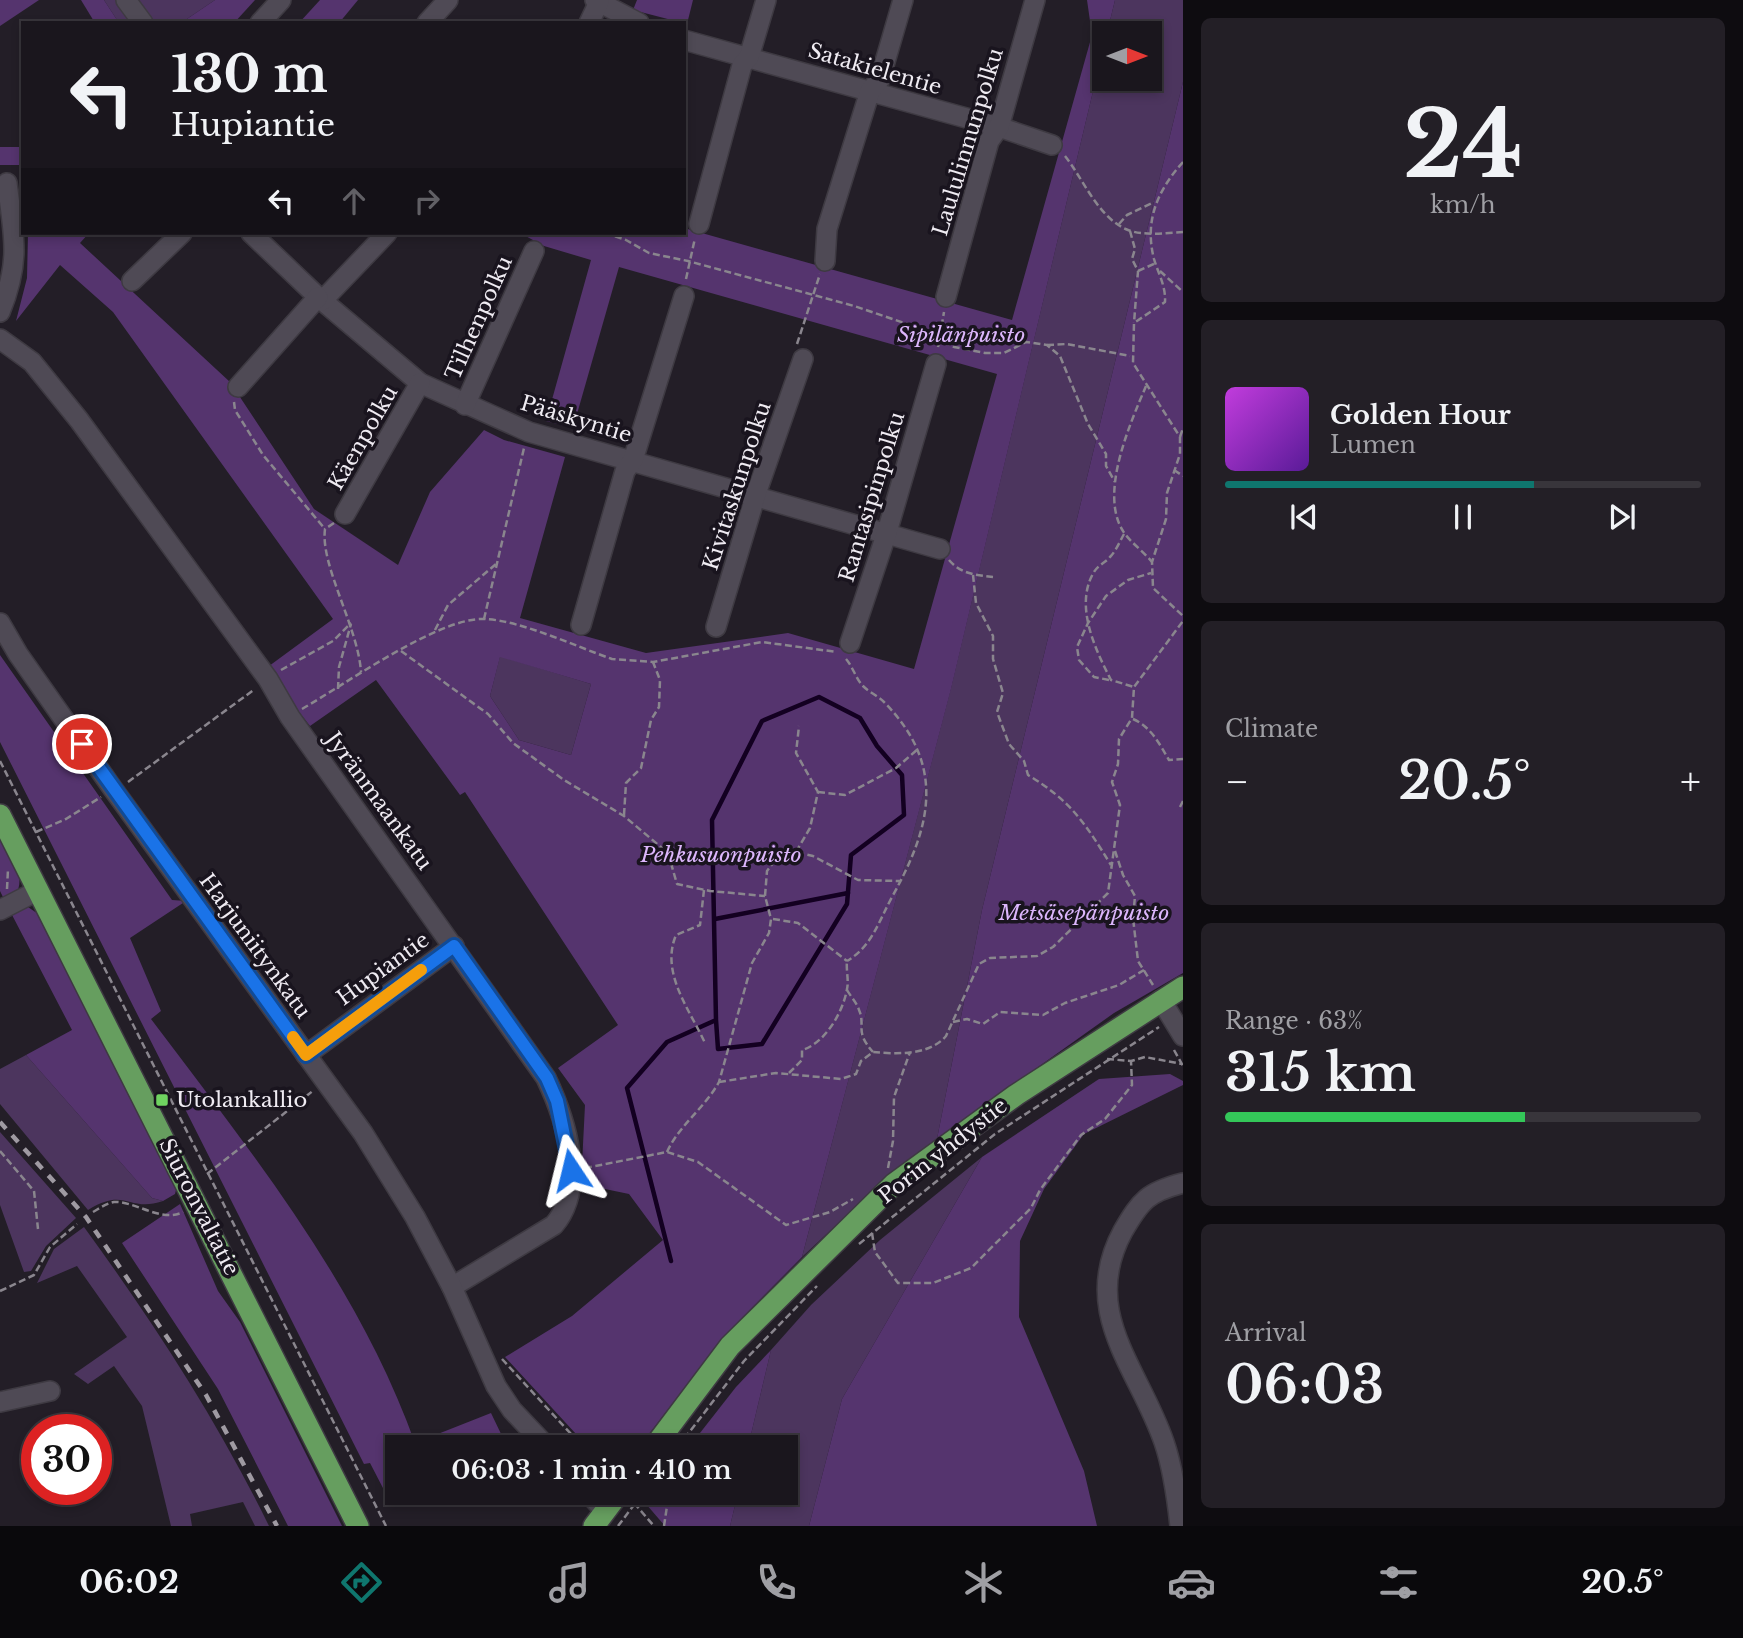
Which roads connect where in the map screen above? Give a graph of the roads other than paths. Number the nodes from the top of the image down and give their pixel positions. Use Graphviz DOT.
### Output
graph roads {
  1 [pos="126,0"];
  2 [pos="281,0"];
  3 [pos="448,0"];
  4 [pos="766,0"];
  5 [pos="903,0"];
  6 [pos="1035,0"];
  7 [pos="597,1"];
  8 [pos="142,21"];
  9 [pos="262,21"];
  10 [pos="429,21"];
  11 [pos="590,21"];
  12 [pos="635,21"];
  13 [pos="686,41"];
  14 [pos="749,57"];
  15 [pos="870,91"];
  16 [pos="999,127"];
  17 [pos="1052,145"];
  18 [pos="10,183"];
  19 [pos="699,224"];
  20 [pos="180,235"];
  21 [pos="253,235"];
  22 [pos="385,235"];
  23 [pos="534,251"];
  24 [pos="825,261"];
  25 [pos="132,281"];
  26 [pos="684,296"];
  27 [pos="946,297"];
  28 [pos="320,299"];
  29 [pos="0,312"];
  30 [pos="0,339"];
  31 [pos="803,359"];
  32 [pos="936,364"];
  33 [pos="420,383"];
  34 [pos="238,387"];
  35 [pos="465,405"];
  36 [pos="633,460"];
  37 [pos="756,494"];
  38 [pos="345,514"];
  39 [pos="887,532"];
  40 [pos="940,549"];
  41 [pos="0,623"];
  42 [pos="581,625"];
  43 [pos="716,627"];
  44 [pos="843,647"];
  45 [pos="0,815"];
  46 [pos="37,891"];
  47 [pos="0,910"];
  48 [pos="454,946"];
  49 [pos="1183,987"];
  50 [pos="1159,1001"];
  51 [pos="1183,1036"];
  52 [pos="306,1055"];
  53 [pos="1183,1183"];
  54 [pos="452,1287"];
  55 [pos="50,1391"];
  56 [pos="0,1402"];
  57 [pos="536,1435"];
  58 [pos="663,1435"];
  59 [pos="596,1505"];
  60 [pos="621,1505"];
  61 [pos="606,1521"];
  62 [pos="358,1526"];
  63 [pos="1180,1526"];
  1 -- 8 [label="street"];
  2 -- 9 [label="street"];
  3 -- 10 [label="street"];
  4 -- 14 [label="street"];
  5 -- 15 [label="street"];
  6 -- 16 [label="street, Laululinnunpolku"];
  7 -- 11 [label="street"];
  7 -- 12 [label="street"];
  13 -- 14 [label="street, Satakielentie"];
  14 -- 15 [label="street, Satakielentie"];
  14 -- 19 [label="street"];
  15 -- 16 [label="street, Satakielentie"];
  15 -- 24 [label="street"];
  16 -- 17 [label="street, Satakielentie"];
  16 -- 27 [label="street, Laululinnunpolku"];
  18 -- 29 [label="street"];
  20 -- 25 [label="street"];
  21 -- 28 [label="street, Pääskyntie"];
  22 -- 28 [label="street"];
  23 -- 35 [label="street, Tilhenpolku"];
  26 -- 36 [label="street"];
  28 -- 33 [label="street, Pääskyntie"];
  28 -- 34 [label="street"];
  30 -- 48 [label="street, Jyränmaankatu"];
  31 -- 37 [label="street, Kivitaskunpolku"];
  32 -- 39 [label="street, Rantasipinpolku"];
  33 -- 35 [label="street, Pääskyntie"];
  33 -- 38 [label="street, Käenpolku"];
  35 -- 36 [label="street, Pääskyntie"];
  36 -- 37 [label="street, Pääskyntie"];
  36 -- 42 [label="street"];
  37 -- 39 [label="street, Pääskyntie"];
  37 -- 43 [label="street, Kivitaskunpolku"];
  39 -- 40 [label="street, Pääskyntie"];
  39 -- 44 [label="street, Rantasipinpolku"];
  41 -- 52 [label="street, Harjuniitynkatu"];
  45 -- 46 [label="main road, Siuronvaltatie"];
  46 -- 47 [label="street"];
  46 -- 62 [label="main road, Siuronvaltatie"];
  48 -- 52 [label="street, Hupiantie"];
  48 -- 54 [label="street, Jyränmaankatu"];
  49 -- 50 [label="main road, Porin yhdystie"];
  50 -- 51 [label="street"];
  50 -- 58 [label="main road, Porin yhdystie"];
  52 -- 54 [label="street, Harjuniitynkatu"];
  53 -- 63 [label="street"];
  54 -- 57 [label="street, Harjuniitynkatu"];
  55 -- 56 [label="street"];
  59 -- 61 [label="street"];
  60 -- 61 [label="main road"];
}
